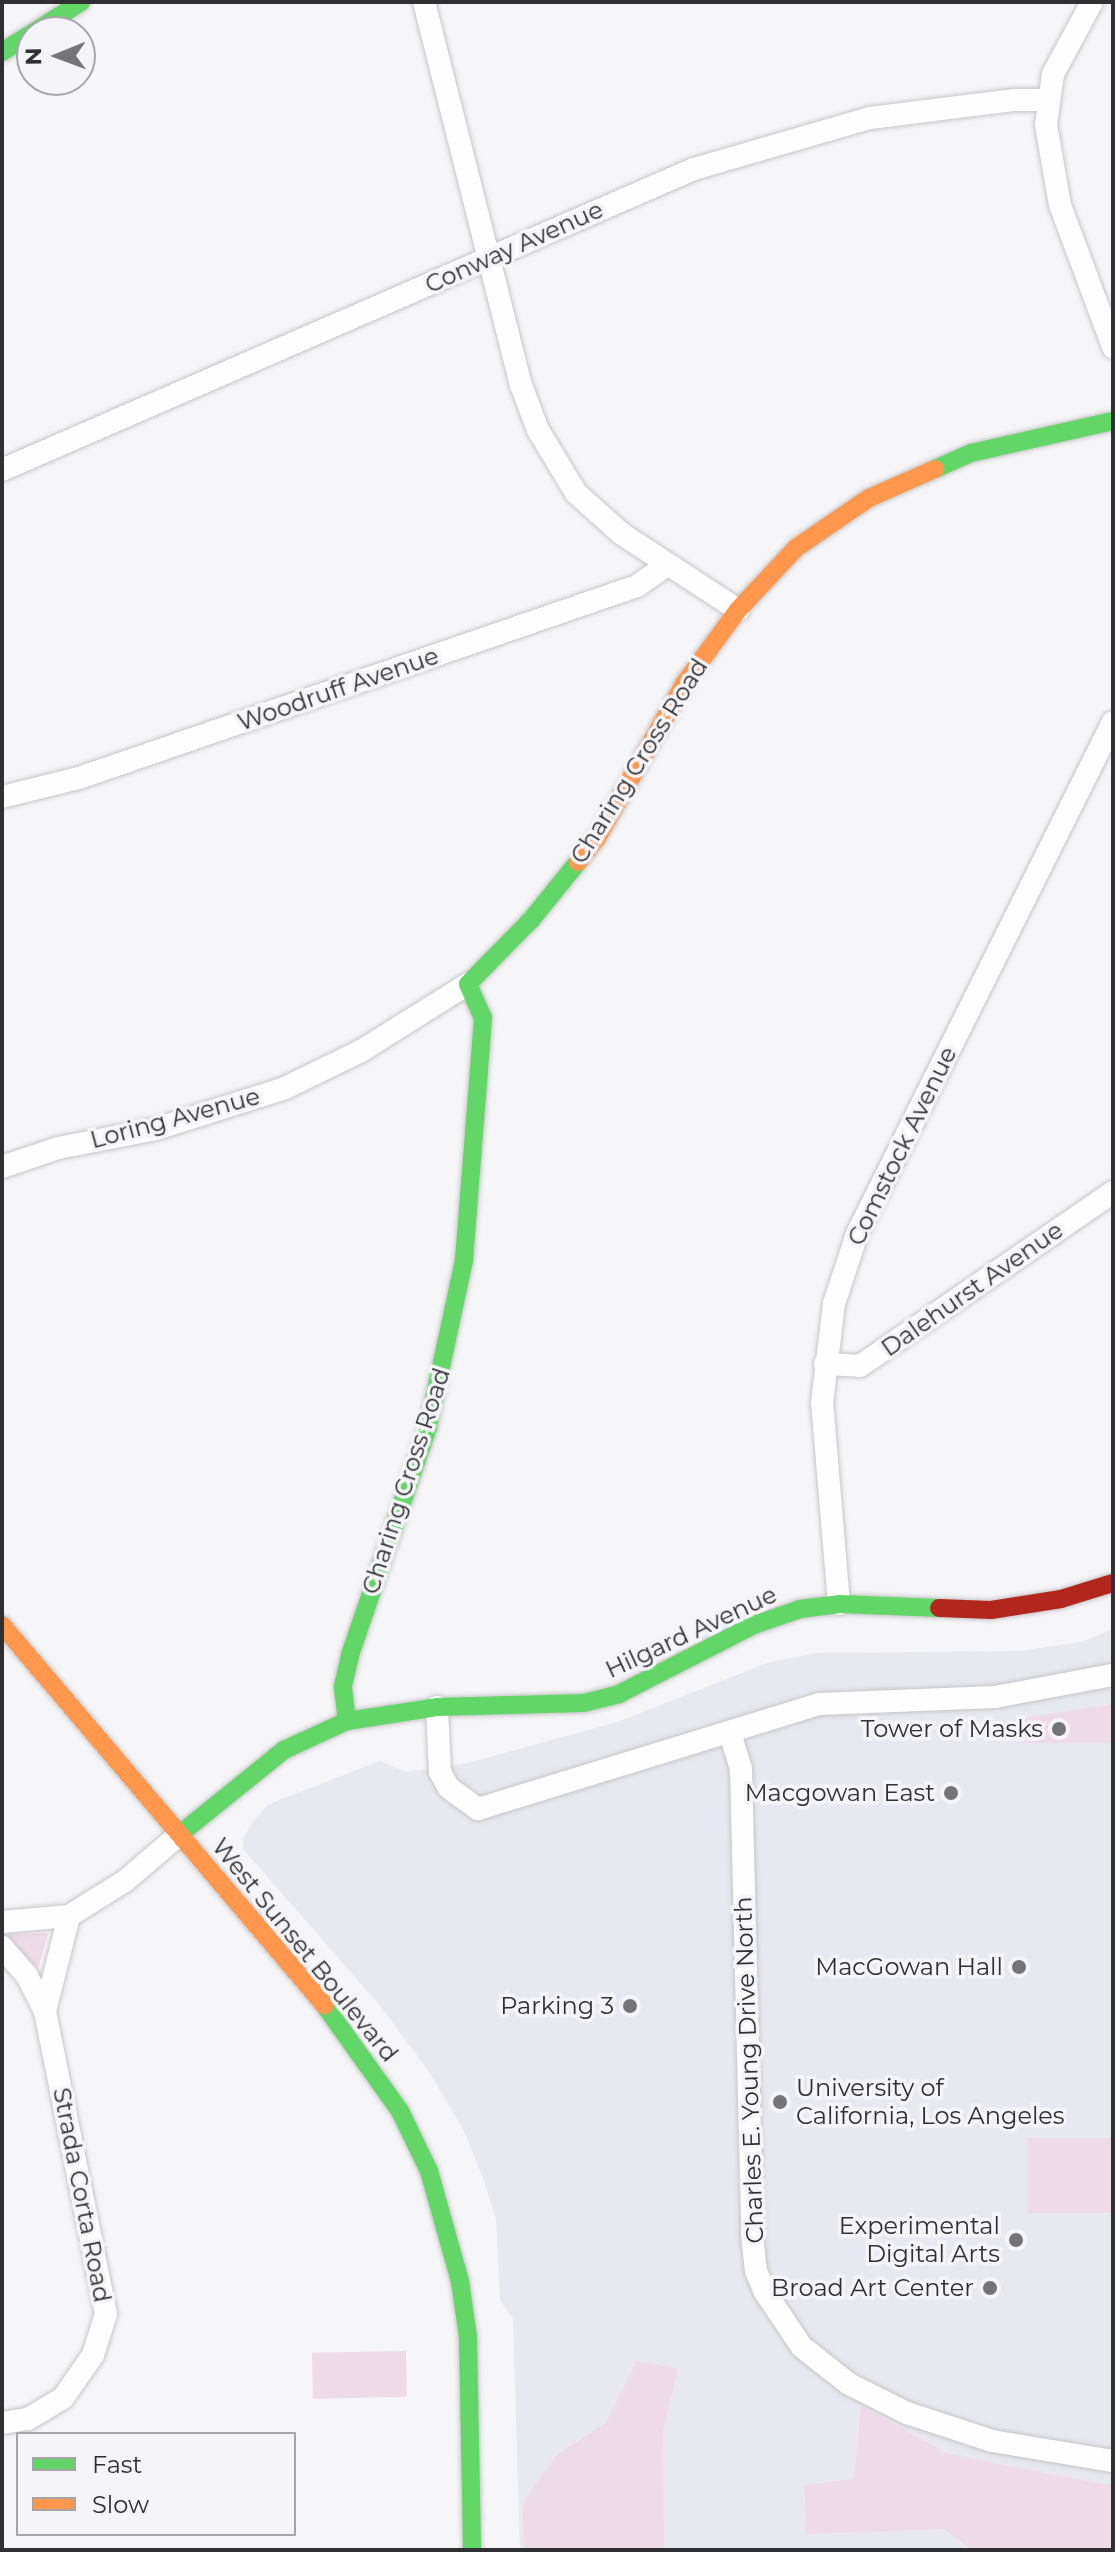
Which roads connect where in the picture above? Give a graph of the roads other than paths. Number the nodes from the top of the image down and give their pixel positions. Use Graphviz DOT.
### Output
graph roads {
  1 [pos="81,2"];
  2 [pos="424,2"];
  3 [pos="1092,2"];
  4 [pos="59,16"];
  5 [pos="1047,100"];
  6 [pos="489,257"];
  7 [pos="1113,347"];
  8 [pos="1113,421"];
  9 [pos="2,470"];
  10 [pos="667,565"];
  11 [pos="738,610"];
  12 [pos="1113,722"];
  13 [pos="2,797"];
  14 [pos="468,984"];
  15 [pos="2,1167"];
  16 [pos="1113,1192"];
  17 [pos="825,1364"];
  18 [pos="1113,1583"];
  19 [pos="839,1604"];
  20 [pos="2,1625"];
  21 [pos="1113,1675"];
  22 [pos="437,1707"];
  23 [pos="347,1721"];
  24 [pos="730,1733"];
  25 [pos="180,1834"];
  26 [pos="69,1916"];
  27 [pos="2,1922"];
  28 [pos="2,1947"];
  29 [pos="45,2011"];
  30 [pos="2,2423"];
  31 [pos="1113,2461"];
  32 [pos="472,2550"];
  1 -- 4 [label="street"];
  2 -- 6 [label="street"];
  3 -- 5 [label="street"];
  5 -- 6 [label="street, Conway Avenue"];
  5 -- 7 [label="street"];
  6 -- 9 [label="street, Conway Avenue"];
  6 -- 10 [label="street"];
  8 -- 11 [label="street"];
  10 -- 11 [label="street"];
  10 -- 13 [label="street, Woodruff Avenue"];
  11 -- 14 [label="street, Charing Cross Road"];
  12 -- 17 [label="street, Comstock Avenue"];
  14 -- 15 [label="street, Loring Avenue"];
  14 -- 23 [label="street, Charing Cross Road"];
  16 -- 17 [label="street, Dalehurst Avenue"];
  17 -- 19 [label="street, Comstock Avenue"];
  18 -- 19 [label="street, Hilgard Avenue"];
  19 -- 22 [label="street, Hilgard Avenue"];
  20 -- 25 [label="street, West Sunset Boulevard"];
  21 -- 24 [label="street"];
  22 -- 23 [label="street, Hilgard Avenue"];
  22 -- 24 [label="street"];
  23 -- 25 [label="street, Hilgard Avenue"];
  24 -- 31 [label="street, Charles E. Young Drive North"];
  25 -- 26 [label="street"];
  25 -- 32 [label="street, West Sunset Boulevard"];
  26 -- 27 [label="street"];
  26 -- 29 [label="street, Strada Corta Road"];
  28 -- 29 [label="street, Strada Corta Road"];
  29 -- 30 [label="street, Strada Corta Road"];
}
